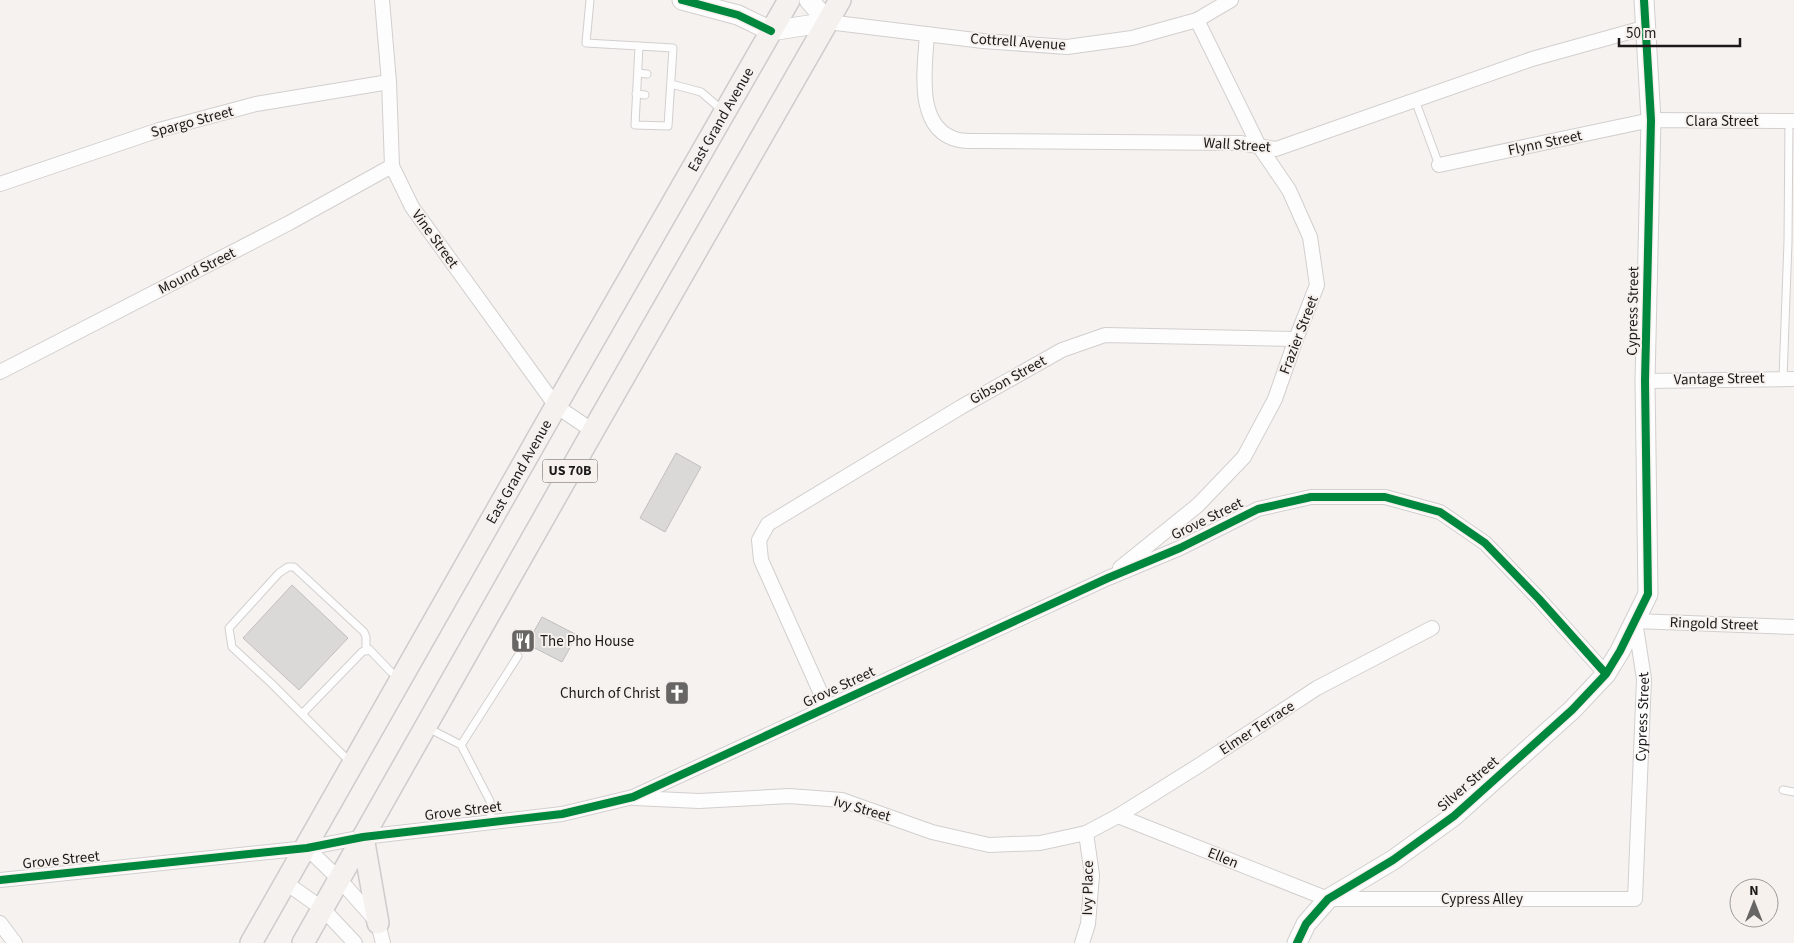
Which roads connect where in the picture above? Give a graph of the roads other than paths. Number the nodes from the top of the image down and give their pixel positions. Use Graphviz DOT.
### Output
graph roads {
  1 [pos="382,0"];
  2 [pos="590,0"];
  3 [pos="682,0"];
  4 [pos="789,0"];
  5 [pos="809,0"];
  6 [pos="840,0"];
  7 [pos="1231,0"];
  8 [pos="1644,0"];
  9 [pos="1197,20"];
  10 [pos="828,22"];
  11 [pos="1647,27"];
  12 [pos="770,31"];
  13 [pos="927,34"];
  14 [pos="639,46"];
  15 [pos="638,73"];
  16 [pos="647,74"];
  17 [pos="389,82"];
  18 [pos="670,84"];
  19 [pos="636,94"];
  20 [pos="645,95"];
  21 [pos="1415,100"];
  22 [pos="724,112"];
  23 [pos="1651,120"];
  24 [pos="1792,121"];
  25 [pos="1260,146"];
  26 [pos="1439,165"];
  27 [pos="392,166"];
  28 [pos="0,184"];
  29 [pos="1296,339"];
  30 [pos="0,372"];
  31 [pos="1788,378"];
  32 [pos="1645,381"];
  33 [pos="556,406"];
  34 [pos="593,431"];
  35 [pos="1108,578"];
  36 [pos="1635,621"];
  37 [pos="1794,627"];
  38 [pos="1432,628"];
  39 [pos="366,650"];
  40 [pos="518,656"];
  41 [pos="1606,674"];
  42 [pos="401,680"];
  43 [pos="827,707"];
  44 [pos="302,714"];
  45 [pos="425,727"];
  46 [pos="461,745"];
  47 [pos="353,765"];
  48 [pos="1783,790"];
  49 [pos="1794,792"];
  50 [pos="633,798"];
  51 [pos="1118,816"];
  52 [pos="491,822"];
  53 [pos="1086,833"];
  54 [pos="363,837"];
  55 [pos="307,848"];
  56 [pos="0,880"];
  57 [pos="340,880"];
  58 [pos="286,883"];
  59 [pos="1635,899"];
  60 [pos="1328,900"];
  61 [pos="323,909"];
  62 [pos="0,923"];
  63 [pos="381,933"];
  64 [pos="15,943"];
  65 [pos="251,943"];
  66 [pos="303,943"];
  67 [pos="356,943"];
  68 [pos="1082,943"];
  69 [pos="1297,943"];
  1 -- 17 [label="street, Vine Street"];
  2 -- 14 [label="lane"];
  3 -- 12 [label="street"];
  4 -- 12 [label="main road, East Grand Avenue / US 70B"];
  5 -- 10 [label="street"];
  6 -- 10 [label="main road, US 70B"];
  7 -- 9 [label="street, Cottrell Avenue"];
  8 -- 11 [label="street, Cypress Street"];
  9 -- 13 [label="street, Cottrell Avenue"];
  9 -- 25 [label="street, Frazier Street"];
  10 -- 12 [label="street"];
  10 -- 13 [label="street, Cottrell Avenue"];
  10 -- 34 [label="main road, US 70B"];
  11 -- 21 [label="street, Wall Street"];
  11 -- 23 [label="street, Cypress Street"];
  12 -- 22 [label="main road, East Grand Avenue / US 70B"];
  13 -- 25 [label="street, Wall Street"];
  14 -- 15 [label="lane"];
  14 -- 18 [label="lane"];
  15 -- 16 [label="lane"];
  15 -- 19 [label="lane"];
  17 -- 27 [label="street, Vine Street"];
  17 -- 28 [label="street, Spargo Street"];
  18 -- 19 [label="lane"];
  18 -- 22 [label="lane"];
  19 -- 20 [label="lane"];
  21 -- 25 [label="street, Wall Street"];
  21 -- 26 [label="lane"];
  22 -- 33 [label="main road, East Grand Avenue / US 70B"];
  23 -- 24 [label="street, Clara Street"];
  23 -- 26 [label="street, Flynn Street"];
  23 -- 32 [label="street, Cypress Street"];
  24 -- 31 [label="lane"];
  25 -- 29 [label="street, Frazier Street"];
  27 -- 30 [label="street, Mound Street"];
  27 -- 33 [label="street, Vine Street"];
  29 -- 35 [label="street, Frazier Street"];
  29 -- 43 [label="street, Gibson Street"];
  31 -- 32 [label="street, Vantage Street"];
  32 -- 36 [label="street, Cypress Street"];
  33 -- 34 [label="street, Vine Street"];
  33 -- 42 [label="main road, East Grand Avenue / US 70B"];
  34 -- 45 [label="main road, US 70B"];
  35 -- 41 [label="street, Grove Street"];
  35 -- 43 [label="street, Grove Street"];
  36 -- 37 [label="street, Ringold Street"];
  36 -- 41 [label="street, Silver Street"];
  36 -- 59 [label="street, Cypress Street"];
  38 -- 51 [label="street, Elmer Terrace"];
  39 -- 42 [label="lane"];
  39 -- 44 [label="lane"];
  39 -- 44 [label="lane"];
  40 -- 46 [label="lane"];
  41 -- 60 [label="street, Silver Street"];
  42 -- 47 [label="main road, East Grand Avenue / US 70B"];
  43 -- 50 [label="street, Grove Street"];
  44 -- 47 [label="lane"];
  45 -- 46 [label="lane"];
  45 -- 54 [label="main road, US 70B"];
  46 -- 52 [label="lane"];
  47 -- 55 [label="main road, East Grand Avenue / US 70B"];
  48 -- 49 [label="lane"];
  50 -- 52 [label="street, Grove Street"];
  50 -- 53 [label="street, Ivy Street"];
  51 -- 53 [label="street, Elmer Terrace"];
  51 -- 60 [label="street, Ellen"];
  52 -- 54 [label="street, Grove Street"];
  53 -- 68 [label="street, Ivy Place"];
  54 -- 55 [label="street, Grove Street"];
  54 -- 57 [label="main road, US 70B"];
  54 -- 63 [label="main road"];
  55 -- 56 [label="street, Grove Street"];
  55 -- 57 [label="street"];
  55 -- 58 [label="main road, East Grand Avenue / US 70B"];
  57 -- 61 [label="main road, US 70B"];
  57 -- 63 [label="street"];
  58 -- 61 [label="street"];
  58 -- 65 [label="main road, East Grand Avenue / US 70B"];
  59 -- 60 [label="street, Cypress Alley"];
  60 -- 69 [label="street, Silver Street"];
  61 -- 66 [label="main road, US 70B"];
  61 -- 67 [label="street"];
  62 -- 64 [label="street"];
}
